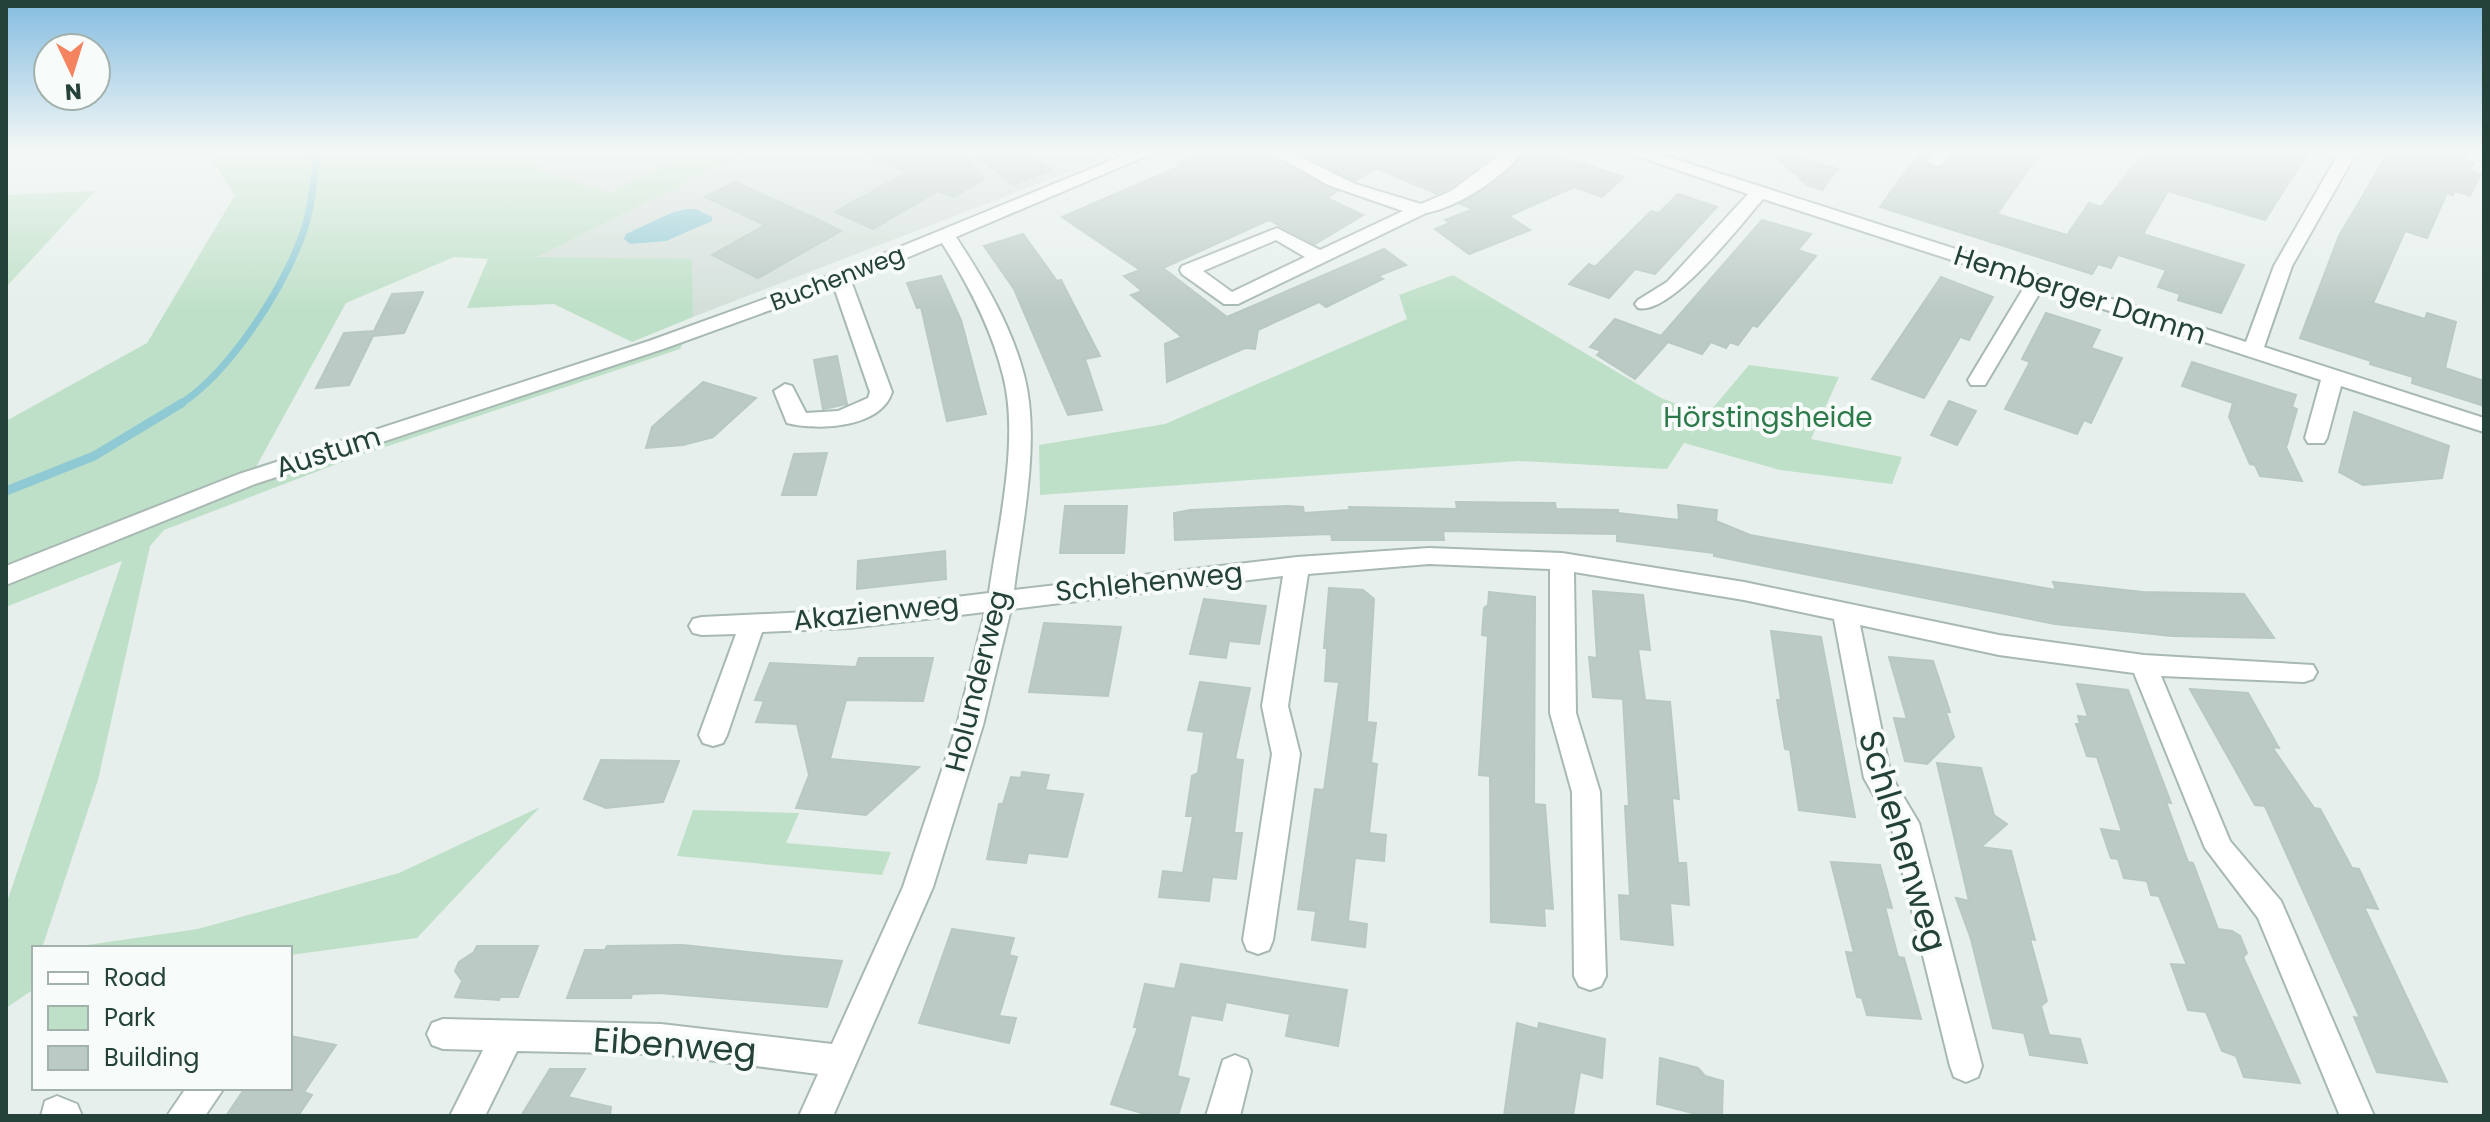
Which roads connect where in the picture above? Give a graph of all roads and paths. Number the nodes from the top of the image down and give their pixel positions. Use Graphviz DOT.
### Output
graph roads {
  1 [pos="1026,203"];
  2 [pos="1398,203"];
  3 [pos="1432,203"];
  4 [pos="1750,203"];
  5 [pos="1792,203"];
  6 [pos="2317,203"];
  7 [pos="1421,209"];
  8 [pos="947,237"];
  9 [pos="1321,259"];
  10 [pos="841,278"];
  11 [pos="2037,281"];
  12 [pos="1645,304"];
  13 [pos="656,345"];
  14 [pos="2253,349"];
  15 [pos="2333,375"];
  16 [pos="1978,380"];
  17 [pos="785,391"];
  18 [pos="2484,425"];
  19 [pos="2316,438"];
  20 [pos="1562,561"];
  21 [pos="1297,566"];
  22 [pos="6,576"];
  23 [pos="1001,598"];
  24 [pos="1845,614"];
  25 [pos="752,624"];
  26 [pos="702,626"];
  27 [pos="2144,665"];
  28 [pos="2304,672"];
  29 [pos="713,735"];
  30 [pos="1258,940"];
  31 [pos="1590,976"];
  32 [pos="443,1034"];
  33 [pos="508,1036"];
  34 [pos="841,1061"];
  35 [pos="1966,1066"];
  36 [pos="1235,1071"];
  37 [pos="205,1090"];
  38 [pos="184,1116"];
  39 [pos="467,1116"];
  40 [pos="816,1116"];
  41 [pos="1223,1116"];
  42 [pos="2357,1116"];
  1 -- 8 [label="street, Buchenweg"];
  2 -- 7 [label="street"];
  3 -- 7 [label="street"];
  4 -- 12 [label="street"];
  5 -- 11 [label="street, Hemberger Damm"];
  6 -- 14 [label="street"];
  7 -- 9 [label="street"];
  8 -- 10 [label="street, Buchenweg"];
  8 -- 23 [label="street, Holunderweg"];
  9 -- 9 [label="street"];
  10 -- 13 [label="street, Buchenweg"];
  10 -- 17 [label="street"];
  11 -- 14 [label="street, Hemberger Damm"];
  11 -- 16 [label="street"];
  13 -- 22 [label="street, Austum"];
  14 -- 15 [label="street, Hemberger Damm"];
  15 -- 18 [label="street, Hemberger Damm"];
  15 -- 19 [label="street"];
  20 -- 21 [label="street, Schlehenweg"];
  20 -- 24 [label="street, Schlehenweg"];
  20 -- 31 [label="street"];
  21 -- 23 [label="street, Schlehenweg"];
  21 -- 30 [label="street"];
  23 -- 25 [label="street, Akazienweg"];
  23 -- 34 [label="street, Holunderweg"];
  24 -- 27 [label="street, Schlehenweg"];
  24 -- 35 [label="street, Schlehenweg"];
  25 -- 26 [label="street, Akazienweg"];
  25 -- 29 [label="street, Akazienweg"];
  27 -- 28 [label="street, Schlehenweg"];
  27 -- 42 [label="street"];
  32 -- 33 [label="street, Eibenweg"];
  33 -- 34 [label="street, Eibenweg"];
  33 -- 39 [label="street"];
  34 -- 40 [label="street, Holunderweg"];
  36 -- 41 [label="street"];
  37 -- 38 [label="street"];
}
